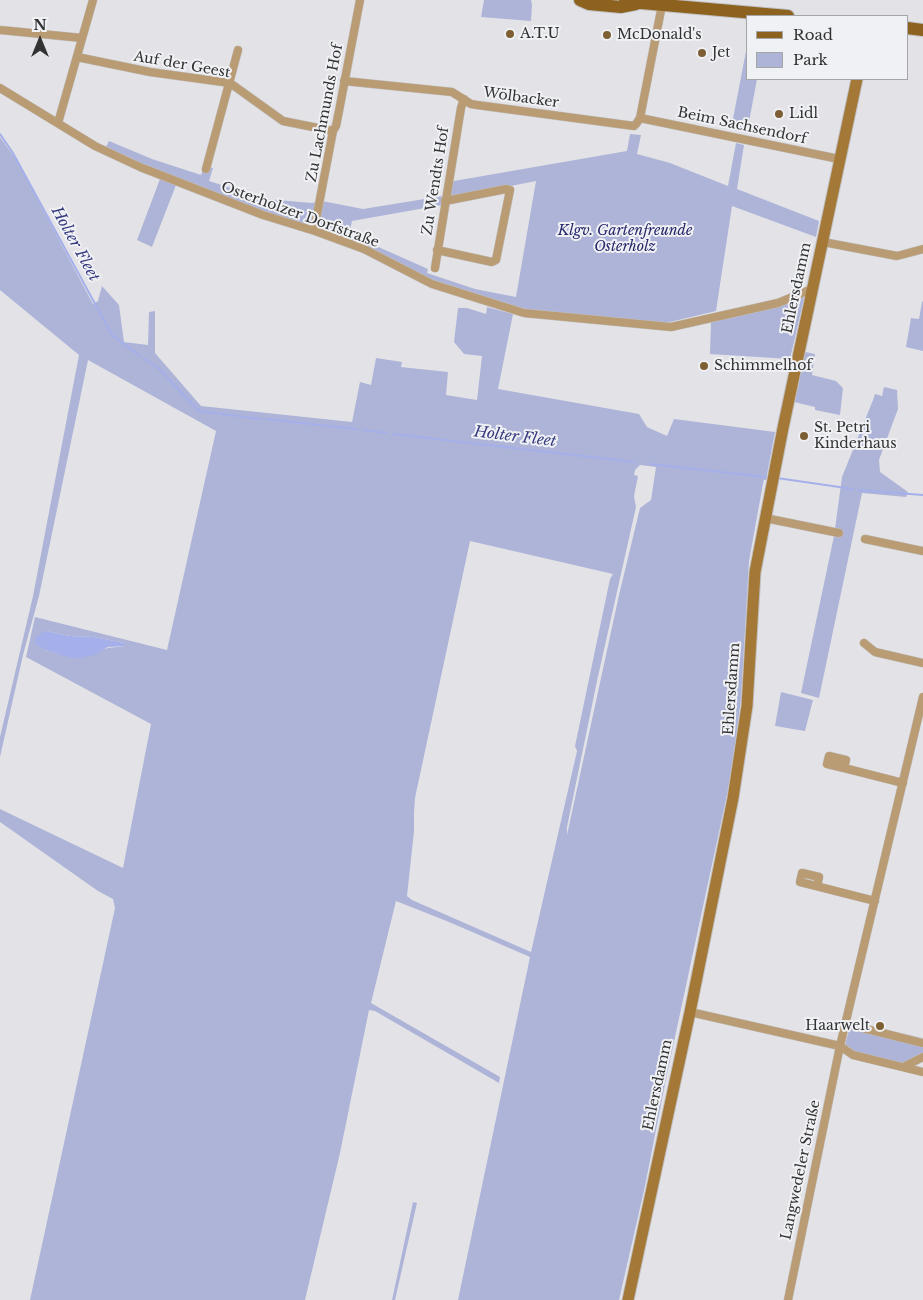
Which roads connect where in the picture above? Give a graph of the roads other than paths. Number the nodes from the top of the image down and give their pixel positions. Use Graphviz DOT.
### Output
graph roads {
  1 [pos="93,0"];
  2 [pos="360,0"];
  3 [pos="580,0"];
  4 [pos="625,0"];
  5 [pos="641,3"];
  6 [pos="662,5"];
  7 [pos="777,15"];
  8 [pos="908,28"];
  9 [pos="0,30"];
  10 [pos="923,30"];
  11 [pos="82,38"];
  12 [pos="238,50"];
  13 [pos="77,56"];
  14 [pos="857,80"];
  15 [pos="344,81"];
  16 [pos="230,83"];
  17 [pos="0,88"];
  18 [pos="464,99"];
  19 [pos="638,121"];
  20 [pos="58,124"];
  21 [pos="333,131"];
  22 [pos="839,159"];
  23 [pos="206,169"];
  24 [pos="445,201"];
  25 [pos="314,230"];
  26 [pos="823,242"];
  27 [pos="923,249"];
  28 [pos="437,250"];
  29 [pos="435,268"];
  30 [pos="812,289"];
  31 [pos="765,518"];
  32 [pos="840,533"];
  33 [pos="865,539"];
  34 [pos="923,551"];
  35 [pos="864,644"];
  36 [pos="923,662"];
  37 [pos="923,697"];
  38 [pos="920,726"];
  39 [pos="844,768"];
  40 [pos="903,783"];
  41 [pos="817,886"];
  42 [pos="875,900"];
  43 [pos="690,1012"];
  44 [pos="846,1024"];
  45 [pos="923,1042"];
  46 [pos="840,1046"];
  47 [pos="923,1057"];
  48 [pos="903,1067"];
  49 [pos="922,1070"];
  50 [pos="628,1300"];
  51 [pos="788,1300"];
  1 -- 11 [label="street"];
  2 -- 15 [label="street, Zu Lachmunds Hof"];
  3 -- 5 [label="main road"];
  4 -- 5 [label="main road"];
  5 -- 6 [label="main road"];
  6 -- 7 [label="main road"];
  6 -- 19 [label="street"];
  8 -- 10 [label="main road"];
  9 -- 11 [label="street"];
  11 -- 13 [label="street"];
  12 -- 16 [label="street"];
  13 -- 16 [label="street, Auf der Geest"];
  13 -- 20 [label="street"];
  14 -- 22 [label="street, Ehlersdamm"];
  15 -- 18 [label="street, Wölbacker"];
  15 -- 21 [label="street, Zu Lachmunds Hof"];
  16 -- 21 [label="street, Auf der Geest"];
  16 -- 23 [label="street"];
  17 -- 20 [label="street, Osterholzer Dorfstraße"];
  18 -- 19 [label="street, Wölbacker"];
  18 -- 24 [label="street, Zu Wendts Hof"];
  19 -- 22 [label="street, Beim Sachsendorf"];
  20 -- 25 [label="street, Osterholzer Dorfstraße"];
  21 -- 25 [label="street, Zu Lachmunds Hof"];
  22 -- 26 [label="street, Ehlersdamm"];
  24 -- 28 [label="street, Zu Wendts Hof"];
  24 -- 28 [label="street"];
  25 -- 30 [label="street, Osterholzer Dorfstraße"];
  26 -- 27 [label="street"];
  26 -- 30 [label="street, Ehlersdamm"];
  28 -- 29 [label="street, Zu Wendts Hof"];
  30 -- 31 [label="street, Ehlersdamm"];
  31 -- 32 [label="street"];
  31 -- 43 [label="street, Ehlersdamm"];
  33 -- 34 [label="street"];
  35 -- 36 [label="street"];
  37 -- 38 [label="street, Langwedeler Straße"];
  38 -- 40 [label="street, Langwedeler Straße"];
  39 -- 40 [label="street"];
  40 -- 42 [label="street, Langwedeler Straße"];
  41 -- 42 [label="street"];
  42 -- 44 [label="street, Langwedeler Straße"];
  43 -- 46 [label="street"];
  43 -- 50 [label="street, Ehlersdamm"];
  44 -- 45 [label="street"];
  44 -- 46 [label="street, Langwedeler Straße"];
  46 -- 48 [label="street"];
  46 -- 51 [label="street, Langwedeler Straße"];
  47 -- 48 [label="street"];
  48 -- 49 [label="street"];
}
